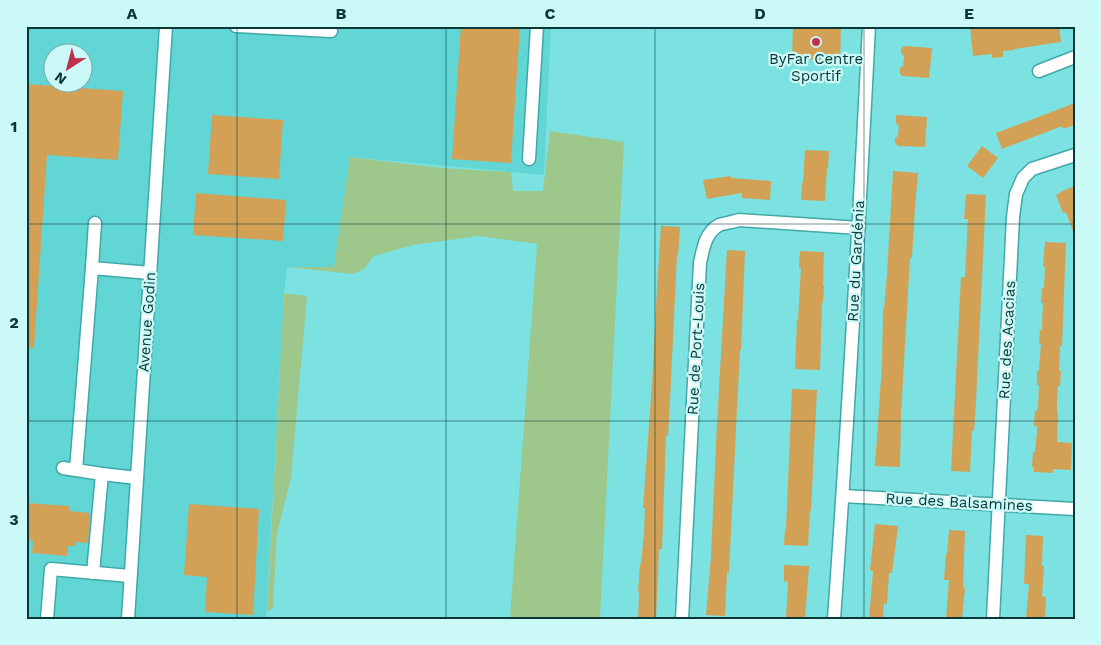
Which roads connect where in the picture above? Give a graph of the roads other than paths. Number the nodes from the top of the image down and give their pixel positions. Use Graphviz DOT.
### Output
graph roads {
  1 [pos="166,26"];
  2 [pos="236,26"];
  3 [pos="537,26"];
  4 [pos="869,26"];
  5 [pos="331,31"];
  6 [pos="1075,57"];
  7 [pos="1039,70"];
  8 [pos="1075,154"];
  9 [pos="529,159"];
  10 [pos="94,223"];
  11 [pos="859,228"];
  12 [pos="92,268"];
  13 [pos="150,273"];
  14 [pos="102,474"];
  15 [pos="137,478"];
  16 [pos="843,496"];
  17 [pos="1000,505"];
  18 [pos="1075,509"];
  19 [pos="92,573"];
  20 [pos="130,576"];
  21 [pos="47,619"];
  22 [pos="128,619"];
  23 [pos="682,619"];
  24 [pos="834,619"];
  25 [pos="993,619"];
  1 -- 13 [label="street, Avenue Godin"];
  2 -- 5 [label="street"];
  3 -- 9 [label="street"];
  4 -- 11 [label="street, Rue du Gardénia"];
  6 -- 7 [label="street"];
  8 -- 17 [label="street, Rue des Acacias"];
  10 -- 12 [label="street"];
  11 -- 16 [label="street, Rue du Gardénia"];
  11 -- 23 [label="street, Rue de Port-Louis"];
  12 -- 13 [label="street"];
  12 -- 14 [label="street"];
  13 -- 15 [label="street, Avenue Godin"];
  14 -- 15 [label="street"];
  14 -- 19 [label="street"];
  15 -- 20 [label="street, Avenue Godin"];
  16 -- 17 [label="street, Rue des Balsamines"];
  16 -- 24 [label="street, Rue du Gardénia"];
  17 -- 18 [label="street, Rue des Balsamines"];
  17 -- 25 [label="street, Rue des Acacias"];
  19 -- 20 [label="street"];
  19 -- 21 [label="street"];
  20 -- 22 [label="street, Avenue Godin"];
}
